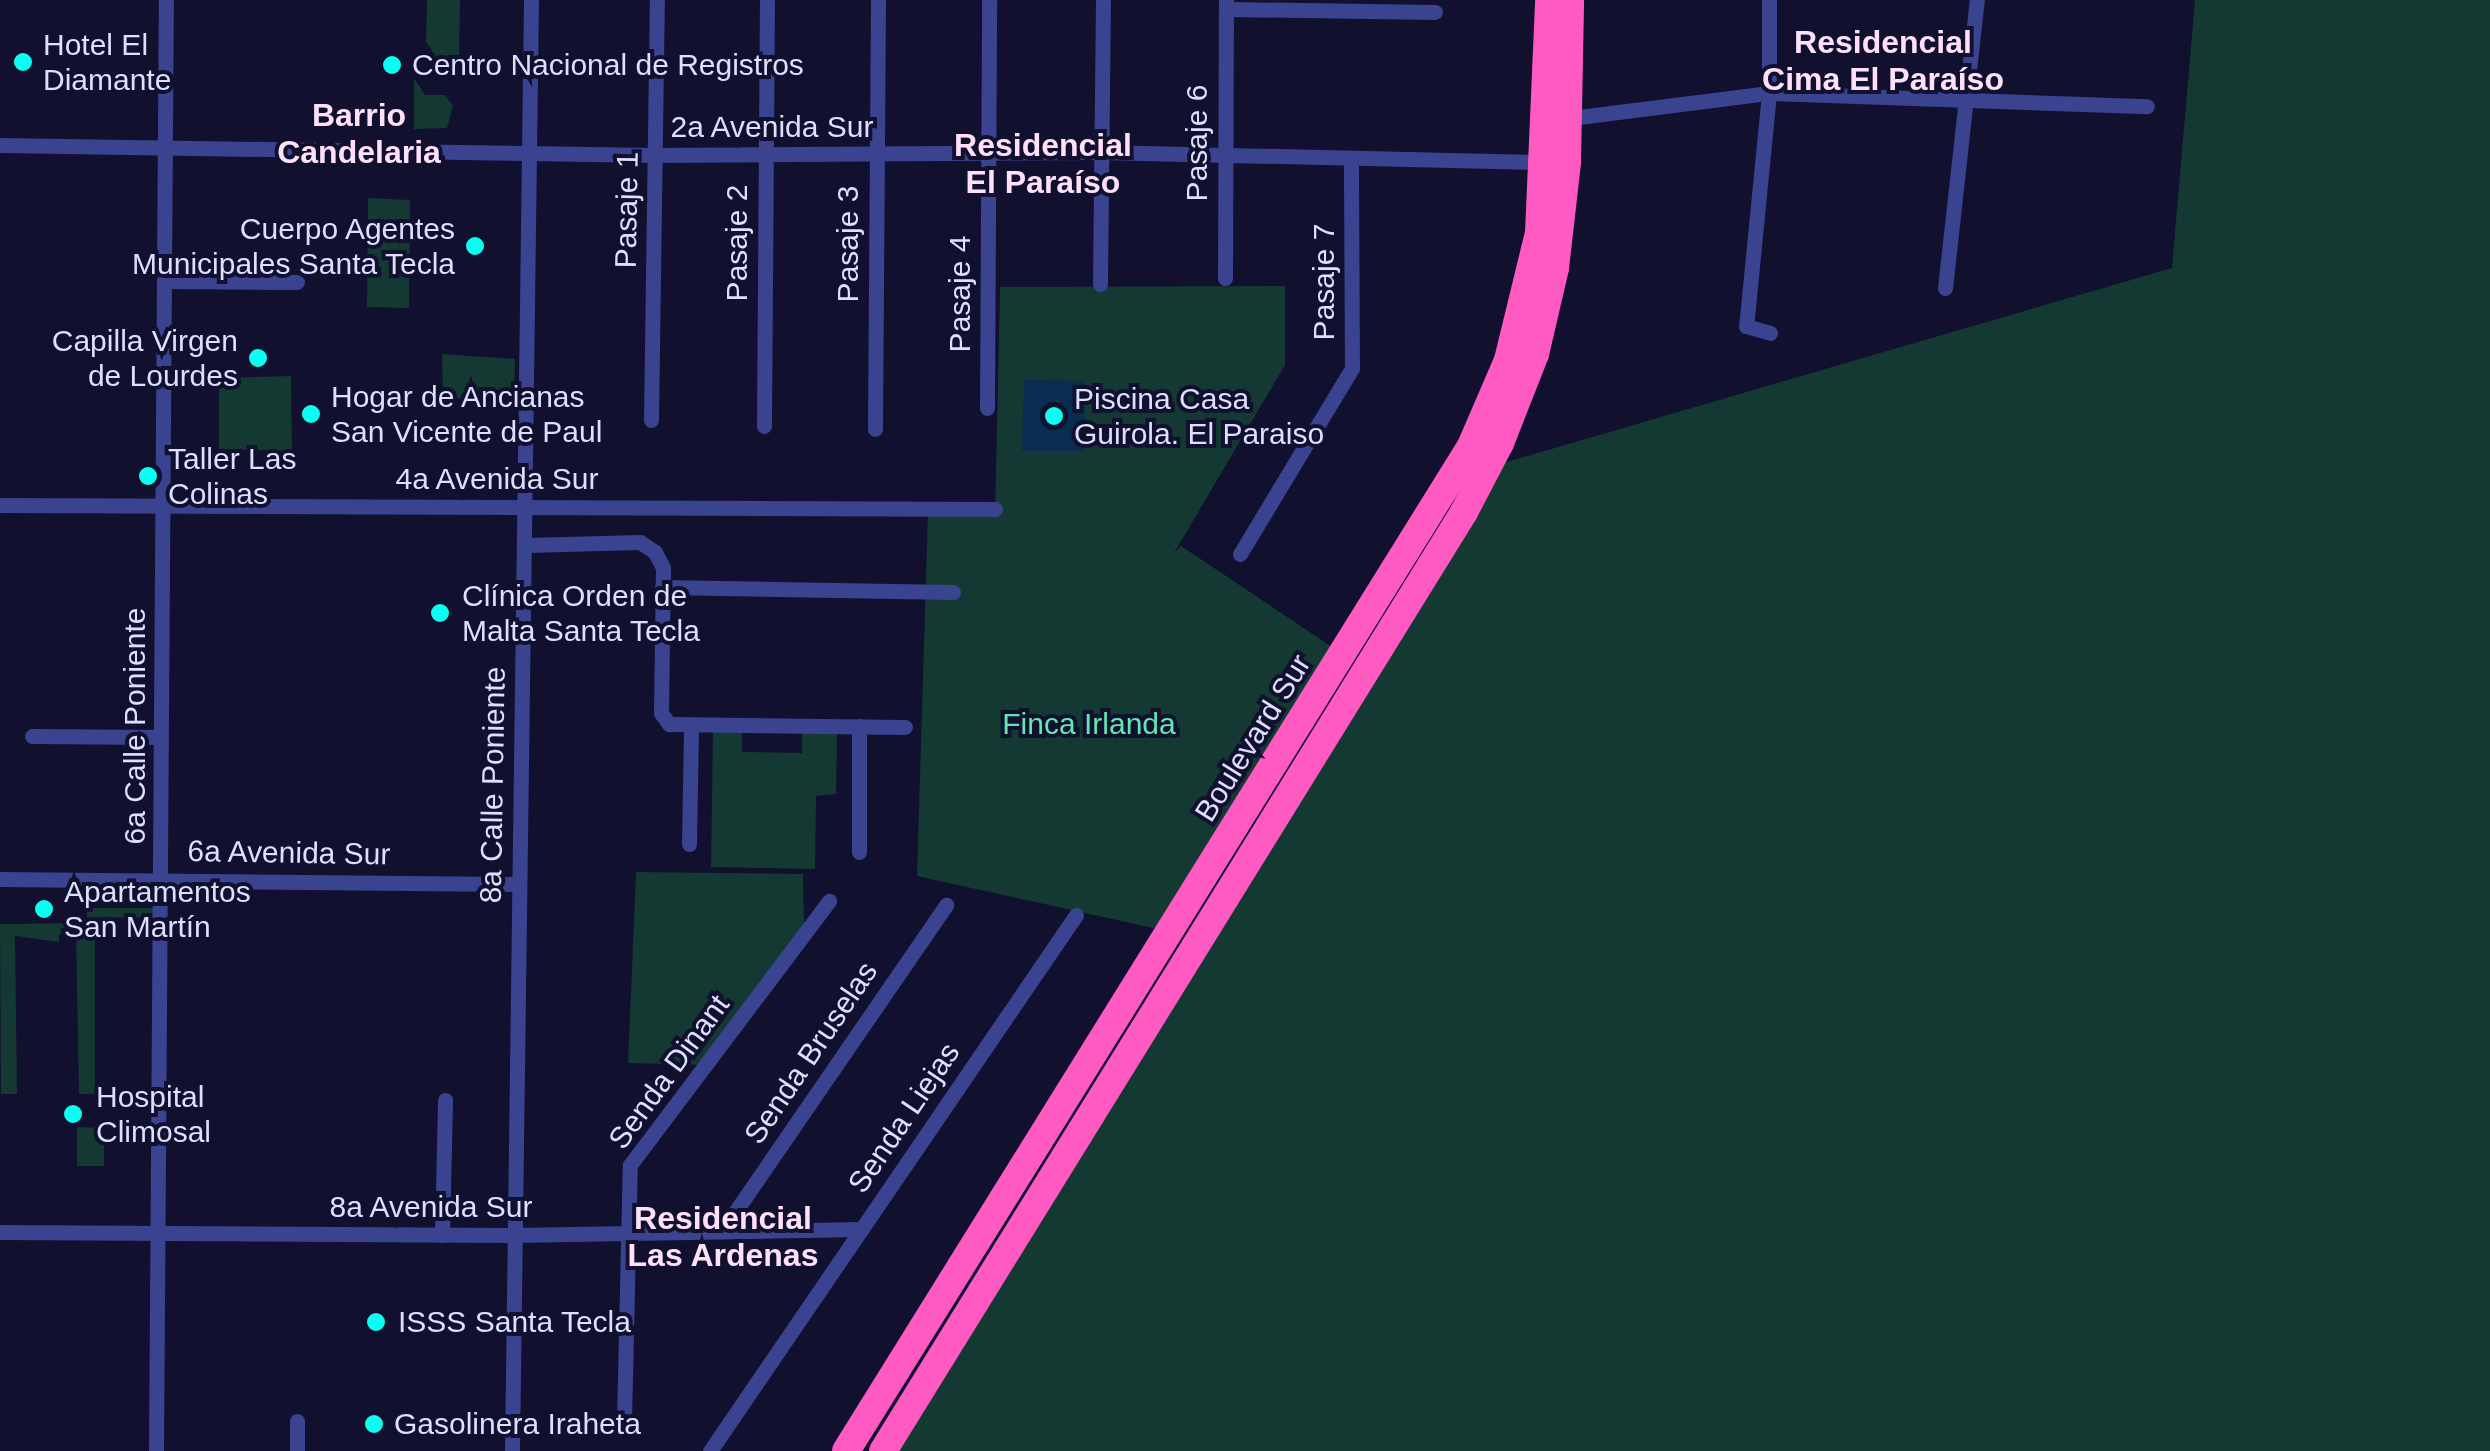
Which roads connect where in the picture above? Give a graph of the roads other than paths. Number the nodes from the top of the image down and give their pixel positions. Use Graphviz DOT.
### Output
graph roads {
  1 [pos="166,0"];
  2 [pos="531,0"];
  3 [pos="657,0"];
  4 [pos="768,0"];
  5 [pos="878,0"];
  6 [pos="989,0"];
  7 [pos="1103,0"];
  8 [pos="1549,0"];
  9 [pos="1570,0"];
  10 [pos="1769,0"];
  11 [pos="1977,0"];
  12 [pos="1226,4"];
  13 [pos="1435,12"];
  14 [pos="1769,93"];
  15 [pos="1967,98"];
  16 [pos="2147,106"];
  17 [pos="1557,120"];
  18 [pos="0,145"];
  19 [pos="165,146"];
  20 [pos="530,151"];
  21 [pos="1100,152"];
  22 [pos="655,154"];
  23 [pos="876,154"];
  24 [pos="989,154"];
  25 [pos="765,155"];
  26 [pos="1224,158"];
  27 [pos="1351,159"];
  28 [pos="1544,162"];
  29 [pos="1226,278"];
  30 [pos="164,281"];
  31 [pos="297,282"];
  32 [pos="1100,284"];
  33 [pos="1945,288"];
  34 [pos="1770,332"];
  35 [pos="987,408"];
  36 [pos="651,420"];
  37 [pos="764,426"];
  38 [pos="876,428"];
  39 [pos="163,504"];
  40 [pos="0,505"];
  41 [pos="526,506"];
  42 [pos="995,509"];
  43 [pos="526,545"];
  44 [pos="1240,554"];
  45 [pos="662,587"];
  46 [pos="952,592"];
  47 [pos="691,725"];
  48 [pos="859,726"];
  49 [pos="906,728"];
  50 [pos="32,736"];
  51 [pos="161,737"];
  52 [pos="689,844"];
  53 [pos="858,852"];
  54 [pos="0,879"];
  55 [pos="164,879"];
  56 [pos="518,884"];
  57 [pos="829,901"];
  58 [pos="946,905"];
  59 [pos="1076,915"];
  60 [pos="445,1100"];
  61 [pos="862,1229"];
  62 [pos="0,1232"];
  63 [pos="158,1232"];
  64 [pos="722,1232"];
  65 [pos="631,1233"];
  66 [pos="442,1235"];
  67 [pos="514,1236"];
  68 [pos="298,1421"];
  69 [pos="624,1421"];
  70 [pos="156,1451"];
  71 [pos="298,1451"];
  72 [pos="512,1451"];
  73 [pos="710,1451"];
  74 [pos="846,1451"];
  75 [pos="882,1451"];
  1 -- 19 [label="street, 6a Calle Poniente"];
  2 -- 20 [label="street, 8a Calle Poniente"];
  3 -- 22 [label="street, Pasaje 1"];
  4 -- 25 [label="street, Pasaje 2"];
  5 -- 23 [label="street, Pasaje 3"];
  6 -- 24 [label="street, Pasaje 4"];
  7 -- 21 [label="street"];
  8 -- 17 [label="highway, Boulevard Sur"];
  9 -- 17 [label="highway, Boulevard Sur"];
  10 -- 14 [label="street"];
  11 -- 15 [label="street"];
  12 -- 13 [label="street, Pasaje 6"];
  12 -- 26 [label="street, Pasaje 6"];
  14 -- 15 [label="street"];
  14 -- 17 [label="street"];
  14 -- 34 [label="street"];
  15 -- 16 [label="street"];
  15 -- 33 [label="street"];
  17 -- 28 [label="highway, Boulevard Sur"];
  17 -- 75 [label="highway, Boulevard Sur"];
  18 -- 19 [label="street, 2a Avenida Sur"];
  19 -- 20 [label="street, 2a Avenida Sur"];
  19 -- 30 [label="street, 6a Calle Poniente"];
  20 -- 22 [label="street, 2a Avenida Sur"];
  20 -- 41 [label="street, 8a Calle Poniente"];
  21 -- 24 [label="street, 2a Avenida Sur"];
  21 -- 26 [label="street, 2a Avenida Sur"];
  21 -- 32 [label="street"];
  22 -- 25 [label="street, 2a Avenida Sur"];
  22 -- 36 [label="street, Pasaje 1"];
  23 -- 24 [label="street, 2a Avenida Sur"];
  23 -- 25 [label="street, 2a Avenida Sur"];
  23 -- 38 [label="street, Pasaje 3"];
  24 -- 35 [label="street, Pasaje 4"];
  25 -- 37 [label="street, Pasaje 2"];
  26 -- 27 [label="street, 2a Avenida Sur"];
  26 -- 29 [label="street, Pasaje 6"];
  27 -- 28 [label="street, 2a Avenida Sur"];
  27 -- 44 [label="street, Pasaje 7"];
  28 -- 74 [label="highway, Boulevard Sur"];
  30 -- 31 [label="street"];
  30 -- 39 [label="street, 6a Calle Poniente"];
  39 -- 40 [label="street, 4a Avenida Sur"];
  39 -- 41 [label="street, 4a Avenida Sur"];
  39 -- 51 [label="street, 6a Calle Poniente"];
  41 -- 42 [label="street, 4a Avenida Sur"];
  41 -- 43 [label="street, 8a Calle Poniente"];
  43 -- 45 [label="street"];
  43 -- 56 [label="street, 8a Calle Poniente"];
  45 -- 46 [label="street"];
  45 -- 47 [label="street"];
  47 -- 48 [label="street"];
  47 -- 52 [label="street"];
  48 -- 49 [label="street"];
  48 -- 53 [label="street"];
  50 -- 51 [label="street"];
  51 -- 55 [label="street, 6a Calle Poniente"];
  54 -- 55 [label="street, 6a Avenida Sur"];
  55 -- 56 [label="street, 6a Avenida Sur"];
  55 -- 63 [label="street, 6a Calle Poniente"];
  56 -- 67 [label="street, 8a Calle Poniente"];
  57 -- 65 [label="street, Senda Dinant"];
  58 -- 64 [label="street, Senda Bruselas"];
  59 -- 61 [label="street, Senda Liejas"];
  60 -- 66 [label="street"];
  61 -- 64 [label="street, 8a Avenida Sur"];
  61 -- 73 [label="street, Senda Liejas"];
  62 -- 63 [label="street, 8a Avenida Sur"];
  63 -- 66 [label="street, 8a Avenida Sur"];
  63 -- 70 [label="street, 6a Calle Poniente"];
  64 -- 65 [label="street, 8a Avenida Sur"];
  65 -- 67 [label="street, 8a Avenida Sur"];
  65 -- 69 [label="street, Senda Dinant"];
  66 -- 67 [label="street, 8a Avenida Sur"];
  67 -- 72 [label="street, 8a Calle Poniente"];
  68 -- 71 [label="street"];
}
